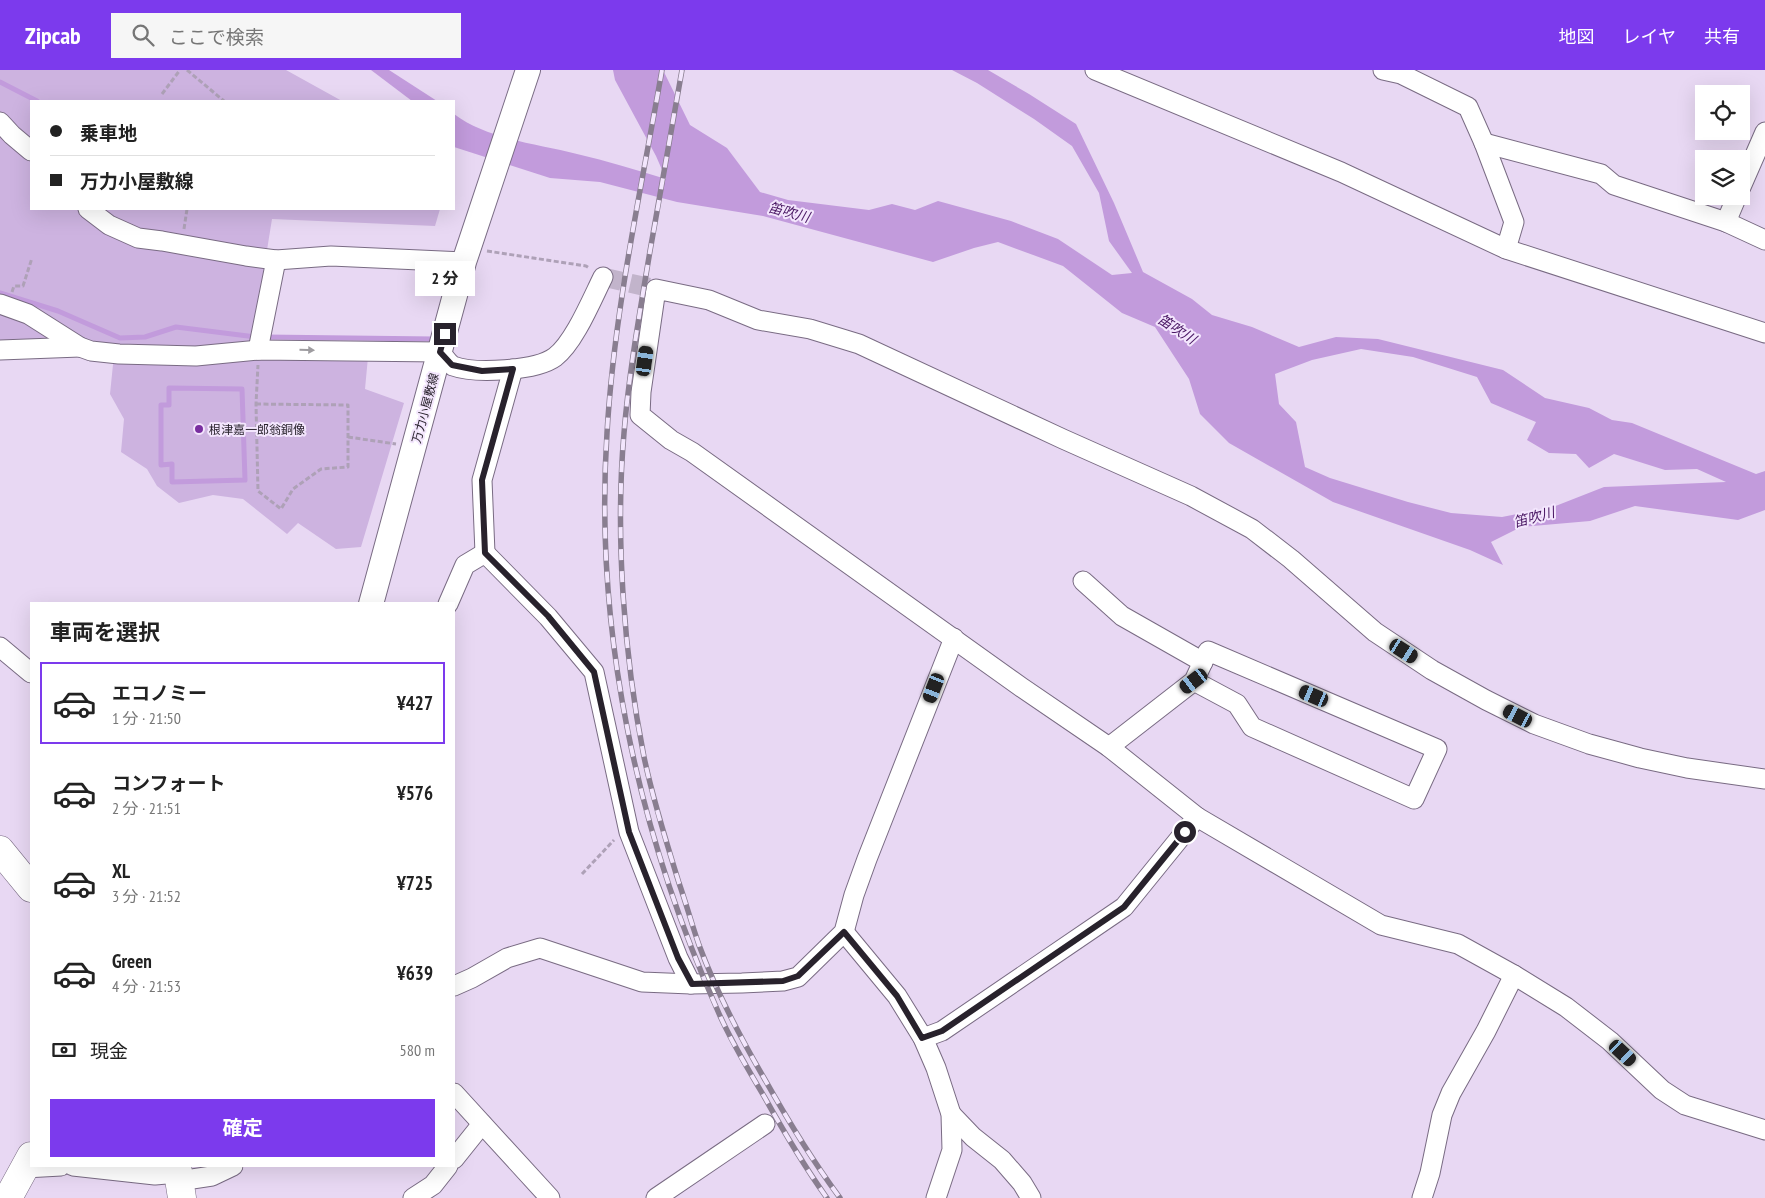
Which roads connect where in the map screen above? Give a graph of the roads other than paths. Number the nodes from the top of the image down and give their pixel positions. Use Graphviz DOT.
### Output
graph roads {
  1 [pos="528,70"];
  2 [pos="1096,70"];
  3 [pos="1383,70"];
  4 [pos="0,122"];
  5 [pos="1765,132"];
  6 [pos="1484,143"];
  7 [pos="30,150"];
  8 [pos="1750,166"];
  9 [pos="1733,205"];
  10 [pos="89,210"];
  11 [pos="1726,222"];
  12 [pos="1765,240"];
  13 [pos="1506,250"];
  14 [pos="467,255"];
  15 [pos="276,260"];
  16 [pos="602,278"];
  17 [pos="0,304"];
  18 [pos="1765,333"];
  19 [pos="260,341"];
  20 [pos="80,347"];
  21 [pos="0,350"];
  22 [pos="440,352"];
  23 [pos="513,369"];
  24 [pos="485,553"];
  25 [pos="1083,581"];
  26 [pos="372,602"];
  27 [pos="449,602"];
  28 [pos="954,638"];
  29 [pos="0,647"];
  30 [pos="1203,662"];
  31 [pos="30,672"];
  32 [pos="1194,681"];
  33 [pos="1109,747"];
  34 [pos="1765,779"];
  35 [pos="1197,817"];
  36 [pos="0,850"];
  37 [pos="30,887"];
  38 [pos="844,932"];
  39 [pos="1514,974"];
  40 [pos="692,984"];
  41 [pos="455,986"];
  42 [pos="922,1038"];
  43 [pos="455,1094"];
  44 [pos="951,1114"];
  45 [pos="482,1124"];
  46 [pos="765,1124"];
  47 [pos="1765,1130"];
  48 [pos="455,1158"];
  49 [pos="28,1162"];
  50 [pos="83,1167"];
  51 [pos="231,1167"];
  52 [pos="447,1167"];
  53 [pos="179,1179"];
  54 [pos="8,1198"];
  55 [pos="413,1198"];
  56 [pos="550,1198"];
  57 [pos="656,1198"];
  58 [pos="936,1198"];
  59 [pos="1031,1198"];
  60 [pos="1422,1198"];
  1 -- 14 [label="main road, 万力小屋敷線"];
  2 -- 13 [label="street"];
  3 -- 6 [label="street"];
  4 -- 7 [label="street"];
  5 -- 8 [label="street"];
  6 -- 11 [label="street"];
  6 -- 13 [label="street"];
  9 -- 11 [label="street"];
  10 -- 15 [label="street"];
  11 -- 12 [label="street"];
  13 -- 18 [label="street"];
  14 -- 15 [label="street"];
  14 -- 22 [label="main road, 万力小屋敷線"];
  15 -- 19 [label="street"];
  16 -- 23 [label="street"];
  17 -- 20 [label="street"];
  19 -- 20 [label="street"];
  19 -- 22 [label="street, one-way"];
  20 -- 21 [label="street"];
  22 -- 23 [label="street"];
  22 -- 26 [label="main road, 万力小屋敷線"];
  23 -- 24 [label="street"];
  24 -- 27 [label="street"];
  24 -- 40 [label="street"];
  25 -- 30 [label="street"];
  28 -- 33 [label="street"];
  28 -- 34 [label="street"];
  28 -- 38 [label="street"];
  29 -- 31 [label="street"];
  30 -- 32 [label="street"];
  30 -- 32 [label="street"];
  32 -- 33 [label="street"];
  33 -- 35 [label="street"];
  35 -- 39 [label="street"];
  35 -- 42 [label="street"];
  36 -- 37 [label="highway"];
  38 -- 40 [label="street"];
  38 -- 42 [label="street"];
  39 -- 47 [label="street"];
  39 -- 60 [label="street"];
  40 -- 41 [label="street"];
  42 -- 44 [label="street"];
  43 -- 45 [label="street"];
  44 -- 58 [label="street"];
  44 -- 59 [label="street"];
  45 -- 48 [label="street"];
  45 -- 56 [label="street"];
  46 -- 57 [label="street"];
  49 -- 54 [label="highway"];
  50 -- 53 [label="street"];
  51 -- 53 [label="street"];
  52 -- 55 [label="street"];
}
